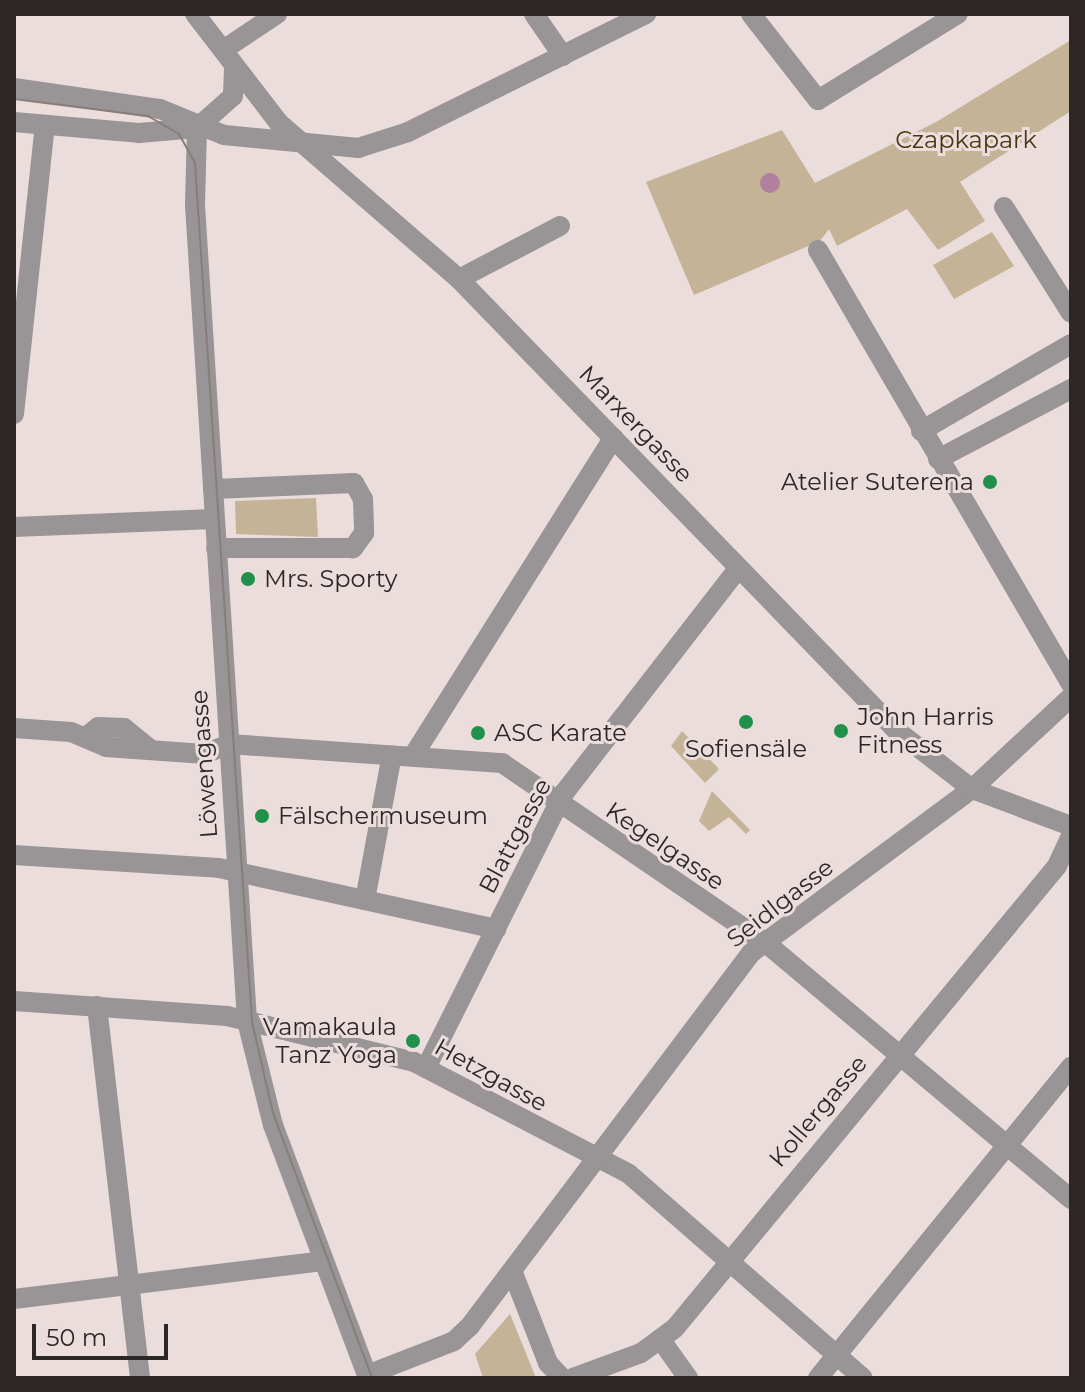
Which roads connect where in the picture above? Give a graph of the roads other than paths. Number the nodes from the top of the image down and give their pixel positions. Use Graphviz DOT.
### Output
graph roads {
  1 [pos="195,14"];
  2 [pos="277,14"];
  3 [pos="534,14"];
  4 [pos="751,14"];
  5 [pos="958,14"];
  6 [pos="649,15"];
  7 [pos="228,56"];
  8 [pos="563,56"];
  9 [pos="14,88"];
  10 [pos="14,122"];
  11 [pos="45,126"];
  12 [pos="197,128"];
  13 [pos="302,146"];
  14 [pos="1004,207"];
  15 [pos="560,226"];
  16 [pos="818,250"];
  17 [pos="459,279"];
  18 [pos="1071,313"];
  19 [pos="1071,344"];
  20 [pos="1071,389"];
  21 [pos="14,414"];
  22 [pos="921,431"];
  23 [pos="613,438"];
  24 [pos="938,459"];
  25 [pos="213,489"];
  26 [pos="214,519"];
  27 [pos="14,527"];
  28 [pos="216,548"];
  29 [pos="738,569"];
  30 [pos="1071,684"];
  31 [pos="1071,697"];
  32 [pos="14,728"];
  33 [pos="229,744"];
  34 [pos="392,755"];
  35 [pos="413,756"];
  36 [pos="972,789"];
  37 [pos="559,804"];
  38 [pos="1071,826"];
  39 [pos="1071,836"];
  40 [pos="14,855"];
  41 [pos="237,872"];
  42 [pos="365,900"];
  43 [pos="496,929"];
  44 [pos="767,944"];
  45 [pos="14,1001"];
  46 [pos="97,1006"];
  47 [pos="247,1021"];
  48 [pos="899,1056"];
  49 [pos="1071,1067"];
  50 [pos="426,1068"];
  51 [pos="1007,1147"];
  52 [pos="590,1159"];
  53 [pos="1071,1199"];
  54 [pos="727,1258"];
  55 [pos="323,1261"];
  56 [pos="513,1273"];
  57 [pos="130,1285"];
  58 [pos="14,1299"];
  59 [pos="661,1340"];
  60 [pos="840,1352"];
  61 [pos="368,1377"];
  62 [pos="140,1378"];
  63 [pos="562,1378"];
  64 [pos="573,1378"];
  65 [pos="688,1378"];
  66 [pos="818,1378"];
  67 [pos="863,1378"];
  1 -- 7 [label="street, Marxergasse"];
  2 -- 7 [label="street"];
  3 -- 8 [label="street"];
  4 -- 5 [label="street"];
  6 -- 8 [label="street"];
  7 -- 12 [label="street"];
  7 -- 13 [label="street, Marxergasse"];
  8 -- 13 [label="street"];
  9 -- 12 [label="street"];
  10 -- 11 [label="street"];
  11 -- 12 [label="street"];
  11 -- 21 [label="street"];
  12 -- 13 [label="street"];
  12 -- 25 [label="street, Löwengasse"];
  13 -- 17 [label="street, Marxergasse"];
  14 -- 18 [label="street"];
  15 -- 17 [label="street"];
  16 -- 22 [label="street"];
  17 -- 23 [label="street, Marxergasse"];
  19 -- 22 [label="street"];
  20 -- 24 [label="street"];
  22 -- 24 [label="street"];
  23 -- 29 [label="street, Marxergasse"];
  23 -- 35 [label="street"];
  24 -- 30 [label="street"];
  25 -- 26 [label="street, Löwengasse"];
  25 -- 28 [label="street"];
  26 -- 27 [label="street"];
  26 -- 28 [label="street, Löwengasse"];
  28 -- 33 [label="street, Löwengasse"];
  29 -- 36 [label="street, Marxergasse"];
  29 -- 37 [label="street, Blattgasse"];
  31 -- 36 [label="street, Seidlgasse"];
  32 -- 33 [label="street, Kegelgasse"];
  33 -- 34 [label="street, Kegelgasse"];
  33 -- 41 [label="street, Löwengasse"];
  34 -- 35 [label="street, Kegelgasse"];
  34 -- 42 [label="street"];
  35 -- 37 [label="street, Kegelgasse"];
  36 -- 38 [label="street, Marxergasse"];
  36 -- 44 [label="street, Seidlgasse"];
  37 -- 43 [label="street, Blattgasse"];
  37 -- 44 [label="street, Kegelgasse"];
  39 -- 48 [label="street, Kollergasse"];
  40 -- 41 [label="street"];
  41 -- 42 [label="street"];
  41 -- 47 [label="street, Löwengasse"];
  42 -- 43 [label="street"];
  43 -- 50 [label="street, Blattgasse"];
  44 -- 48 [label="street, Kegelgasse"];
  44 -- 52 [label="street, Seidlgasse"];
  45 -- 46 [label="street, Hetzgasse"];
  46 -- 47 [label="street, Hetzgasse"];
  46 -- 57 [label="street"];
  47 -- 50 [label="street, Hetzgasse"];
  47 -- 55 [label="street, Löwengasse"];
  48 -- 51 [label="street, Kegelgasse"];
  48 -- 54 [label="street, Kollergasse"];
  49 -- 51 [label="street"];
  50 -- 52 [label="street, Hetzgasse"];
  51 -- 53 [label="street, Kegelgasse"];
  51 -- 60 [label="street"];
  52 -- 54 [label="street, Hetzgasse"];
  52 -- 56 [label="street, Seidlgasse"];
  54 -- 59 [label="street, Kollergasse"];
  54 -- 60 [label="street, Hetzgasse"];
  55 -- 57 [label="street"];
  55 -- 61 [label="street, Löwengasse"];
  56 -- 61 [label="street, Seidlgasse"];
  56 -- 63 [label="street"];
  57 -- 58 [label="street"];
  57 -- 62 [label="street"];
  59 -- 64 [label="street, Kollergasse"];
  59 -- 65 [label="street"];
  60 -- 66 [label="street"];
  60 -- 67 [label="street, Hetzgasse"];
}
